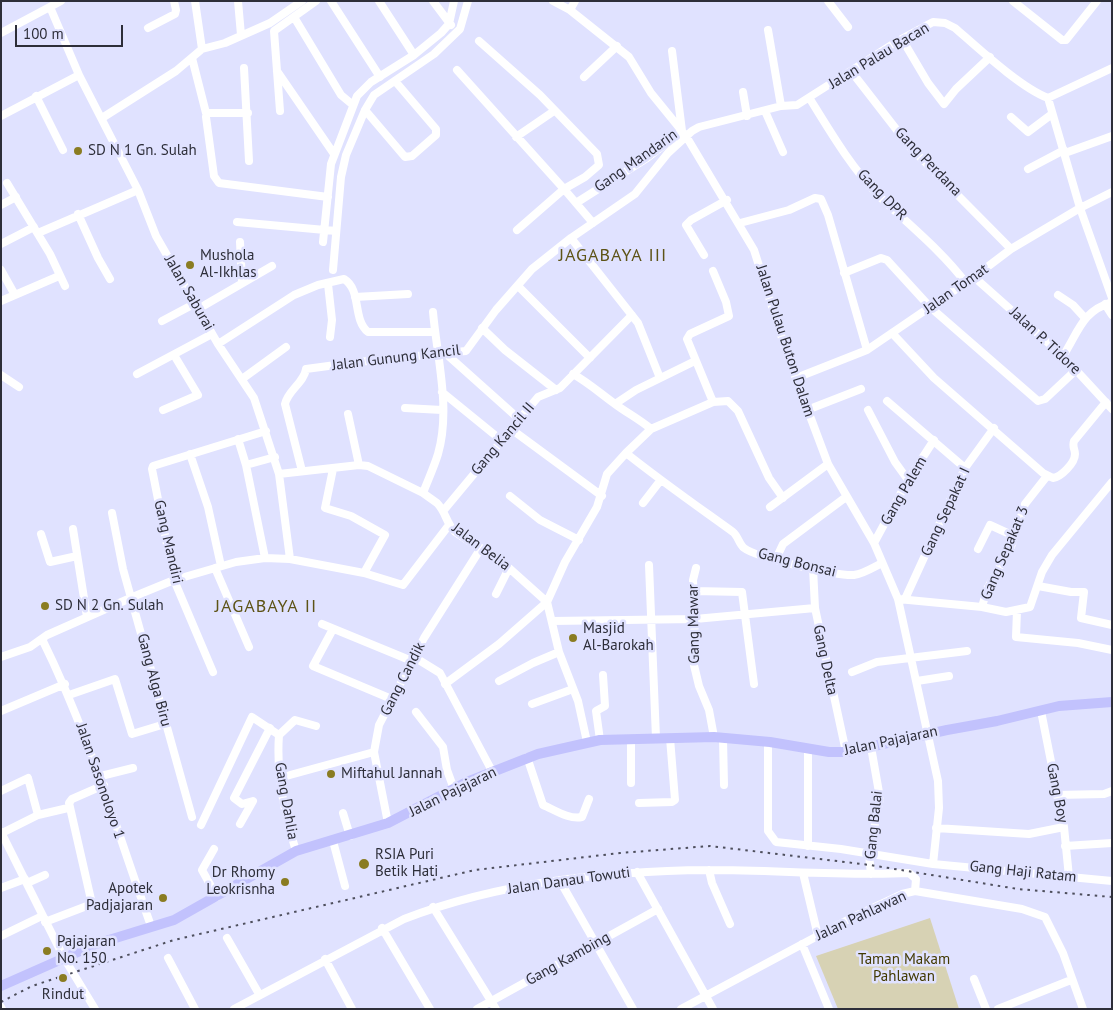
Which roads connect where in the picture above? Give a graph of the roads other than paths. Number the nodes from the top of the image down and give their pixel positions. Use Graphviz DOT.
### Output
graph roads {
  1 [pos="61,1"];
  2 [pos="174,1"];
  3 [pos="195,1"];
  4 [pos="238,1"];
  5 [pos="302,1"];
  6 [pos="316,1"];
  7 [pos="331,1"];
  8 [pos="379,1"];
  9 [pos="433,1"];
  10 [pos="454,1"];
  11 [pos="468,1"];
  12 [pos="553,1"];
  13 [pos="575,1"];
  14 [pos="828,1"];
  15 [pos="1012,1"];
  16 [pos="1097,1"];
  17 [pos="50,7"];
  18 [pos="570,10"];
  19 [pos="294,17"];
  20 [pos="449,24"];
  21 [pos="848,27"];
  22 [pos="148,28"];
  23 [pos="460,29"];
  24 [pos="768,30"];
  25 [pos="1,33"];
  26 [pos="241,35"];
  27 [pos="902,39"];
  28 [pos="479,41"];
  29 [pos="617,46"];
  30 [pos="202,49"];
  31 [pos="672,51"];
  32 [pos="414,55"];
  33 [pos="990,57"];
  34 [pos="192,58"];
  35 [pos="244,68"];
  36 [pos="1112,68"];
  37 [pos="276,69"];
  38 [pos="457,70"];
  39 [pos="851,71"];
  40 [pos="79,75"];
  41 [pos="380,77"];
  42 [pos="584,77"];
  43 [pos="394,81"];
  44 [pos="371,82"];
  45 [pos="378,92"];
  46 [pos="743,92"];
  47 [pos="36,96"];
  48 [pos="1048,98"];
  49 [pos="810,99"];
  50 [pos="352,105"];
  51 [pos="781,106"];
  52 [pos="280,110"];
  53 [pos="365,110"];
  54 [pos="554,111"];
  55 [pos="765,111"];
  56 [pos="248,113"];
  57 [pos="1052,114"];
  58 [pos="1,116"];
  59 [pos="747,116"];
  60 [pos="1011,117"];
  61 [pos="102,118"];
  62 [pos="206,118"];
  63 [pos="684,134"];
  64 [pos="516,136"];
  65 [pos="1112,136"];
  66 [pos="63,150"];
  67 [pos="1065,151"];
  68 [pos="783,152"];
  69 [pos="334,154"];
  70 [pos="250,161"];
  71 [pos="1028,169"];
  72 [pos="7,183"];
  73 [pos="564,189"];
  74 [pos="138,190"];
  75 [pos="1112,192"];
  76 [pos="16,197"];
  77 [pos="328,197"];
  78 [pos="727,200"];
  79 [pos="576,203"];
  80 [pos="1,205"];
  81 [pos="1080,208"];
  82 [pos="78,214"];
  83 [pos="237,222"];
  84 [pos="593,223"];
  85 [pos="740,223"];
  86 [pos="324,229"];
  87 [pos="36,230"];
  88 [pos="517,230"];
  89 [pos="336,231"];
  90 [pos="571,238"];
  91 [pos="240,242"];
  92 [pos="323,242"];
  93 [pos="1,244"];
  94 [pos="1011,249"];
  95 [pos="704,255"];
  96 [pos="272,266"];
  97 [pos="1,270"];
  98 [pos="333,270"];
  99 [pos="713,271"];
  100 [pos="844,273"];
  101 [pos="59,276"];
  102 [pos="974,277"];
  103 [pos="110,279"];
  104 [pos="242,281"];
  105 [pos="966,282"];
  106 [pos="328,284"];
  107 [pos="65,286"];
  108 [pos="518,286"];
  109 [pos="408,294"];
  110 [pos="15,295"];
  111 [pos="1058,295"];
  112 [pos="355,297"];
  113 [pos="1,301"];
  114 [pos="1109,301"];
  115 [pos="196,306"];
  116 [pos="930,307"];
  117 [pos="434,312"];
  118 [pos="632,315"];
  119 [pos="1112,315"];
  120 [pos="1084,317"];
  121 [pos="162,321"];
  122 [pos="482,328"];
  123 [pos="435,332"];
  124 [pos="892,333"];
  125 [pos="212,334"];
  126 [pos="330,337"];
  127 [pos="218,344"];
  128 [pos="286,347"];
  129 [pos="867,350"];
  130 [pos="440,353"];
  131 [pos="174,355"];
  132 [pos="1063,356"];
  133 [pos="590,358"];
  134 [pos="695,361"];
  135 [pos="1076,370"];
  136 [pos="137,374"];
  137 [pos="573,374"];
  138 [pos="1,375"];
  139 [pos="660,378"];
  140 [pos="796,378"];
  141 [pos="242,379"];
  142 [pos="19,387"];
  143 [pos="861,389"];
  144 [pos="556,390"];
  145 [pos="442,392"];
  146 [pos="887,401"];
  147 [pos="713,402"];
  148 [pos="615,404"];
  149 [pos="1109,406"];
  150 [pos="405,408"];
  151 [pos="163,410"];
  152 [pos="442,410"];
  153 [pos="806,410"];
  154 [pos="868,410"];
  155 [pos="348,414"];
  156 [pos="519,419"];
  157 [pos="994,428"];
  158 [pos="511,429"];
  159 [pos="651,429"];
  160 [pos="266,431"];
  161 [pos="238,439"];
  162 [pos="501,440"];
  163 [pos="934,440"];
  164 [pos="626,452"];
  165 [pos="190,454"];
  166 [pos="275,457"];
  167 [pos="828,464"];
  168 [pos="246,465"];
  169 [pos="359,465"];
  170 [pos="966,468"];
  171 [pos="333,469"];
  172 [pos="302,471"];
  173 [pos="280,474"];
  174 [pos="1047,476"];
  175 [pos="908,480"];
  176 [pos="660,481"];
  177 [pos="1112,482"];
  178 [pos="422,493"];
  179 [pos="510,496"];
  180 [pos="602,496"];
  181 [pos="846,497"];
  182 [pos="783,498"];
  183 [pos="643,503"];
  184 [pos="770,507"];
  185 [pos="444,510"];
  186 [pos="112,513"];
  187 [pos="449,525"];
  188 [pos="73,529"];
  189 [pos="41,534"];
  190 [pos="1014,536"];
  191 [pos="579,540"];
  192 [pos="874,543"];
  193 [pos="481,548"];
  194 [pos="978,549"];
  195 [pos="78,556"];
  196 [pos="265,558"];
  197 [pos="290,559"];
  198 [pos="776,559"];
  199 [pos="882,563"];
  200 [pos="649,565"];
  201 [pos="218,567"];
  202 [pos="509,568"];
  203 [pos="696,568"];
  204 [pos="813,568"];
  205 [pos="364,573"];
  206 [pos="174,580"];
  207 [pos="1038,586"];
  208 [pos="694,591"];
  209 [pos="496,594"];
  210 [pos="132,598"];
  211 [pos="902,599"];
  212 [pos="547,602"];
  213 [pos="815,608"];
  214 [pos="982,608"];
  215 [pos="1017,611"];
  216 [pos="745,614"];
  217 [pos="87,618"];
  218 [pos="695,618"];
  219 [pos="652,619"];
  220 [pos="552,621"];
  221 [pos="322,624"];
  222 [pos="1112,625"];
  223 [pos="333,629"];
  224 [pos="42,639"];
  225 [pos="249,647"];
  226 [pos="967,650"];
  227 [pos="1112,650"];
  228 [pos="559,652"];
  229 [pos="912,656"];
  230 [pos="1,657"];
  231 [pos="414,659"];
  232 [pos="213,672"];
  233 [pos="852,672"];
  234 [pos="603,675"];
  235 [pos="949,676"];
  236 [pos="499,681"];
  237 [pos="917,681"];
  238 [pos="65,684"];
  239 [pos="446,684"];
  240 [pos="754,684"];
  241 [pos="573,690"];
  242 [pos="69,695"];
  243 [pos="394,700"];
  244 [pos="1112,702"];
  245 [pos="532,704"];
  246 [pos="1042,711"];
  247 [pos="1,712"];
  248 [pos="416,712"];
  249 [pos="165,724"];
  250 [pos="316,726"];
  251 [pos="270,728"];
  252 [pos="928,734"];
  253 [pos="278,735"];
  254 [pos="718,737"];
  255 [pos="656,738"];
  256 [pos="670,738"];
  257 [pos="631,739"];
  258 [pos="600,740"];
  259 [pos="586,742"];
  260 [pos="768,742"];
  261 [pos="871,747"];
  262 [pos="808,748"];
  263 [pos="374,752"];
  264 [pos="846,752"];
  265 [pos="527,758"];
  266 [pos="133,768"];
  267 [pos="492,771"];
  268 [pos="101,776"];
  269 [pos="279,778"];
  270 [pos="631,783"];
  271 [pos="104,785"];
  272 [pos="724,785"];
  273 [pos="454,789"];
  274 [pos="1,791"];
  275 [pos="1111,792"];
  276 [pos="1056,795"];
  277 [pos="589,798"];
  278 [pos="639,803"];
  279 [pos="68,808"];
  280 [pos="343,813"];
  281 [pos="38,815"];
  282 [pos="192,818"];
  283 [pos="388,823"];
  284 [pos="240,824"];
  285 [pos="201,825"];
  286 [pos="1064,827"];
  287 [pos="936,828"];
  288 [pos="2,832"];
  289 [pos="350,836"];
  290 [pos="333,841"];
  291 [pos="1112,843"];
  292 [pos="808,846"];
  293 [pos="1065,846"];
  294 [pos="214,849"];
  295 [pos="296,851"];
  296 [pos="869,855"];
  297 [pos="933,864"];
  298 [pos="709,870"];
  299 [pos="637,872"];
  300 [pos="803,872"];
  301 [pos="870,874"];
  302 [pos="45,875"];
  303 [pos="1069,877"];
  304 [pos="26,881"];
  305 [pos="560,881"];
  306 [pos="1112,881"];
  307 [pos="345,886"];
  308 [pos="1,888"];
  309 [pos="915,891"];
  310 [pos="218,896"];
  311 [pos="433,907"];
  312 [pos="658,909"];
  313 [pos="44,919"];
  314 [pos="730,924"];
  315 [pos="151,926"];
  316 [pos="382,928"];
  317 [pos="1,936"];
  318 [pos="818,936"];
  319 [pos="227,938"];
  320 [pos="597,944"];
  321 [pos="802,944"];
  322 [pos="64,958"];
  323 [pos="168,958"];
  324 [pos="325,959"];
  325 [pos="974,979"];
  326 [pos="1071,980"];
  327 [pos="1,986"];
  328 [pos="259,994"];
  329 [pos="706,996"];
  330 [pos="491,1001"];
  331 [pos="238,1008"];
  332 [pos="95,1009"];
  333 [pos="195,1009"];
  334 [pos="352,1009"];
  335 [pos="430,1009"];
  336 [pos="478,1009"];
  337 [pos="496,1009"];
  338 [pos="633,1009"];
  339 [pos="682,1009"];
  340 [pos="713,1009"];
  341 [pos="829,1009"];
  342 [pos="986,1009"];
  343 [pos="998,1009"];
  344 [pos="1083,1009"];
  1 -- 17 [label="street"];
  2 -- 22 [label="street"];
  3 -- 30 [label="street"];
  4 -- 26 [label="street"];
  5 -- 26 [label="street"];
  6 -- 19 [label="street"];
  7 -- 41 [label="street"];
  8 -- 32 [label="street"];
  9 -- 20 [label="street"];
  10 -- 20 [label="street"];
  11 -- 23 [label="street"];
  12 -- 18 [label="street, Jalan Pulau Buton Dalam"];
  13 -- 18 [label="street"];
  14 -- 21 [label="street"];
  15 -- 16 [label="street"];
  17 -- 25 [label="street"];
  17 -- 40 [label="street, Jalan Saburai"];
  18 -- 29 [label="street, Jalan Pulau Buton Dalam"];
  19 -- 37 [label="street"];
  19 -- 50 [label="street"];
  20 -- 23 [label="street"];
  20 -- 32 [label="street"];
  23 -- 43 [label="street"];
  24 -- 51 [label="street"];
  26 -- 30 [label="street"];
  27 -- 33 [label="street, Jalan Palau Bacan"];
  27 -- 33 [label="street"];
  27 -- 39 [label="street, Jalan Palau Bacan"];
  28 -- 54 [label="street"];
  29 -- 42 [label="street"];
  29 -- 63 [label="street, Jalan Pulau Buton Dalam"];
  30 -- 34 [label="street"];
  31 -- 63 [label="street, Gang Mandarin"];
  32 -- 41 [label="street"];
  33 -- 48 [label="street, Jalan Palau Bacan"];
  34 -- 56 [label="street"];
  34 -- 61 [label="street"];
  35 -- 56 [label="street"];
  36 -- 48 [label="street"];
  37 -- 52 [label="street"];
  37 -- 69 [label="street"];
  38 -- 64 [label="street"];
  39 -- 49 [label="street, Jalan Palau Bacan"];
  39 -- 94 [label="street, Gang Perdana"];
  40 -- 47 [label="street"];
  40 -- 61 [label="street, Jalan Saburai"];
  41 -- 44 [label="street"];
  43 -- 45 [label="street"];
  43 -- 53 [label="street"];
  44 -- 45 [label="street"];
  44 -- 50 [label="street"];
  45 -- 53 [label="street"];
  46 -- 59 [label="street"];
  47 -- 58 [label="street"];
  47 -- 66 [label="street"];
  48 -- 57 [label="street"];
  49 -- 51 [label="street, Jalan Palau Bacan"];
  49 -- 105 [label="street, Gang DPR"];
  50 -- 69 [label="street"];
  51 -- 55 [label="street, Jalan Palau Bacan"];
  53 -- 89 [label="street"];
  54 -- 64 [label="street"];
  54 -- 73 [label="street"];
  55 -- 59 [label="street, Jalan Palau Bacan"];
  55 -- 68 [label="street"];
  56 -- 70 [label="street"];
  57 -- 60 [label="street"];
  57 -- 67 [label="street"];
  59 -- 63 [label="street, Jalan Palau Bacan"];
  61 -- 74 [label="street, Jalan Saburai"];
  62 -- 77 [label="street"];
  63 -- 78 [label="street, Jalan Pulau Buton Dalam"];
  63 -- 79 [label="street, Gang Mandarin"];
  63 -- 84 [label="street, Jalan Gunung Kancil"];
  64 -- 73 [label="street"];
  65 -- 67 [label="street"];
  67 -- 71 [label="street"];
  67 -- 81 [label="street"];
  69 -- 77 [label="street"];
  72 -- 76 [label="street"];
  73 -- 79 [label="street"];
  73 -- 88 [label="street"];
  74 -- 82 [label="street"];
  74 -- 115 [label="street, Jalan Saburai"];
  75 -- 81 [label="street, Jalan Tomat"];
  76 -- 80 [label="street"];
  76 -- 87 [label="street"];
  77 -- 86 [label="street"];
  78 -- 85 [label="street, Jalan Pulau Buton Dalam"];
  78 -- 95 [label="street"];
  79 -- 84 [label="street"];
  81 -- 94 [label="street, Jalan Tomat"];
  81 -- 114 [label="street"];
  82 -- 87 [label="street"];
  82 -- 103 [label="street"];
  83 -- 86 [label="street"];
  84 -- 90 [label="street, Jalan Gunung Kancil"];
  85 -- 100 [label="street"];
  85 -- 140 [label="street, Jalan Pulau Buton Dalam"];
  86 -- 89 [label="street"];
  86 -- 92 [label="street"];
  87 -- 93 [label="street"];
  87 -- 101 [label="street"];
  89 -- 98 [label="street"];
  90 -- 108 [label="street, Jalan Gunung Kancil"];
  90 -- 118 [label="street"];
  91 -- 104 [label="street"];
  94 -- 102 [label="street, Jalan Tomat"];
  96 -- 104 [label="street"];
  97 -- 110 [label="street"];
  99 -- 134 [label="street"];
  100 -- 116 [label="street"];
  100 -- 129 [label="street"];
  101 -- 107 [label="street"];
  101 -- 110 [label="street"];
  102 -- 105 [label="street, Jalan Tomat"];
  102 -- 132 [label="street, Jalan P. Tidore"];
  104 -- 115 [label="street"];
  105 -- 116 [label="street, Jalan Tomat"];
  106 -- 112 [label="street"];
  106 -- 126 [label="street"];
  106 -- 127 [label="street"];
  108 -- 122 [label="street, Jalan Gunung Kancil"];
  108 -- 133 [label="street"];
  109 -- 112 [label="street"];
  110 -- 113 [label="street"];
  111 -- 120 [label="street"];
  112 -- 123 [label="street"];
  114 -- 119 [label="street"];
  114 -- 120 [label="street"];
  115 -- 121 [label="street"];
  115 -- 125 [label="street, Jalan Saburai"];
  116 -- 124 [label="street, Jalan Tomat"];
  116 -- 135 [label="street"];
  117 -- 123 [label="street"];
  118 -- 133 [label="street, Gang Kancil II"];
  118 -- 139 [label="street"];
  120 -- 132 [label="street"];
  122 -- 130 [label="street, Jalan Gunung Kancil"];
  122 -- 144 [label="street"];
  123 -- 130 [label="street"];
  124 -- 129 [label="street, Jalan Tomat"];
  124 -- 157 [label="street"];
  125 -- 127 [label="street, Jalan Saburai"];
  125 -- 131 [label="street"];
  127 -- 141 [label="street, Jalan Saburai"];
  128 -- 141 [label="street"];
  129 -- 140 [label="street, Jalan Tomat"];
  130 -- 145 [label="street"];
  130 -- 156 [label="street"];
  130 -- 172 [label="street, Jalan Gunung Kancil"];
  131 -- 136 [label="street"];
  131 -- 151 [label="street"];
  132 -- 135 [label="street, Jalan P. Tidore"];
  133 -- 137 [label="street, Gang Kancil II"];
  134 -- 139 [label="street"];
  134 -- 147 [label="street"];
  135 -- 149 [label="street, Jalan P. Tidore"];
  137 -- 144 [label="street, Gang Kancil II"];
  137 -- 148 [label="street"];
  138 -- 142 [label="street"];
  139 -- 148 [label="street"];
  140 -- 153 [label="street, Jalan Pulau Buton Dalam"];
  141 -- 160 [label="street, Jalan Saburai"];
  143 -- 153 [label="street"];
  144 -- 156 [label="street, Gang Kancil II"];
  145 -- 152 [label="street"];
  145 -- 162 [label="street"];
  146 -- 163 [label="street"];
  147 -- 159 [label="street"];
  147 -- 182 [label="street"];
  148 -- 159 [label="street"];
  149 -- 174 [label="street"];
  150 -- 152 [label="street"];
  152 -- 178 [label="street"];
  153 -- 167 [label="street, Jalan Pulau Buton Dalam"];
  154 -- 175 [label="street"];
  155 -- 169 [label="street"];
  156 -- 158 [label="street, Gang Kancil II"];
  157 -- 170 [label="street, Gang Sepakat I"];
  157 -- 174 [label="street"];
  158 -- 162 [label="street, Gang Kancil II"];
  158 -- 180 [label="street"];
  159 -- 164 [label="street"];
  160 -- 161 [label="street"];
  160 -- 166 [label="street, Jalan Saburai"];
  161 -- 165 [label="street"];
  161 -- 168 [label="street"];
  162 -- 185 [label="street, Gang Kancil II"];
  163 -- 170 [label="street"];
  163 -- 175 [label="street, Gang Palem"];
  164 -- 176 [label="street, Gang Bonsai"];
  164 -- 180 [label="street"];
  165 -- 201 [label="street"];
  165 -- 206 [label="street, Gang Mandiri"];
  166 -- 168 [label="street"];
  166 -- 173 [label="street, Jalan Saburai"];
  167 -- 181 [label="street, Jalan Pulau Buton Dalam"];
  167 -- 182 [label="street"];
  168 -- 196 [label="street"];
  169 -- 171 [label="street, Jalan Belia"];
  169 -- 178 [label="street, Jalan Belia"];
  170 -- 211 [label="street, Gang Sepakat I"];
  171 -- 172 [label="street, Jalan Belia"];
  171 -- 205 [label="street"];
  172 -- 173 [label="street, Jalan Belia"];
  173 -- 197 [label="street, Jalan Saburai"];
  174 -- 190 [label="street, Gang Sepakat 3"];
  175 -- 192 [label="street, Gang Palem"];
  176 -- 183 [label="street"];
  176 -- 198 [label="street, Gang Bonsai"];
  177 -- 207 [label="street"];
  178 -- 185 [label="street, Jalan Belia"];
  179 -- 191 [label="street"];
  180 -- 191 [label="street"];
  181 -- 192 [label="street, Jalan Pulau Buton Dalam"];
  181 -- 198 [label="street"];
  182 -- 184 [label="street"];
  185 -- 187 [label="street, Jalan Belia"];
  186 -- 210 [label="street, Gang Alga Biru"];
  187 -- 193 [label="street, Jalan Belia"];
  187 -- 205 [label="street"];
  188 -- 195 [label="street"];
  189 -- 195 [label="street"];
  190 -- 194 [label="street"];
  190 -- 214 [label="street, Gang Sepakat 3"];
  191 -- 212 [label="street"];
  192 -- 199 [label="street, Jalan Pulau Buton Dalam"];
  193 -- 202 [label="street, Jalan Belia"];
  193 -- 231 [label="street, Gang Candik"];
  195 -- 217 [label="street"];
  196 -- 197 [label="street"];
  196 -- 201 [label="street"];
  197 -- 205 [label="street"];
  198 -- 204 [label="street, Gang Bonsai"];
  199 -- 204 [label="street, Gang Bonsai"];
  199 -- 211 [label="street, Jalan Pulau Buton Dalam"];
  200 -- 219 [label="street"];
  201 -- 206 [label="street"];
  201 -- 225 [label="street"];
  202 -- 209 [label="street"];
  202 -- 212 [label="street, Jalan Belia"];
  203 -- 208 [label="street, Gang Mawar"];
  204 -- 213 [label="street, Gang Delta"];
  206 -- 210 [label="street"];
  206 -- 232 [label="street, Gang Mandiri"];
  207 -- 215 [label="street"];
  207 -- 222 [label="street"];
  208 -- 216 [label="street"];
  208 -- 218 [label="street, Gang Mawar"];
  210 -- 217 [label="street"];
  210 -- 249 [label="street, Gang Alga Biru"];
  211 -- 214 [label="street"];
  211 -- 229 [label="street, Jalan Pulau Buton Dalam"];
  212 -- 220 [label="street, Jalan Belia"];
  212 -- 239 [label="street"];
  213 -- 216 [label="street"];
  213 -- 264 [label="street, Gang Delta"];
  214 -- 215 [label="street"];
  215 -- 227 [label="street"];
  216 -- 218 [label="street"];
  216 -- 240 [label="street"];
  217 -- 224 [label="street"];
  218 -- 219 [label="street"];
  218 -- 254 [label="street, Gang Mawar"];
  219 -- 220 [label="street"];
  219 -- 255 [label="street"];
  220 -- 228 [label="street, Jalan Belia"];
  221 -- 223 [label="street"];
  223 -- 231 [label="street"];
  223 -- 243 [label="street"];
  224 -- 230 [label="street"];
  224 -- 238 [label="street, Jalan Sasonoloyo 1"];
  226 -- 229 [label="street"];
  228 -- 236 [label="street"];
  228 -- 241 [label="street, Jalan Belia"];
  229 -- 233 [label="street"];
  229 -- 237 [label="street, Jalan Pulau Buton Dalam"];
  231 -- 239 [label="street"];
  231 -- 243 [label="street, Gang Candik"];
  234 -- 258 [label="street"];
  235 -- 237 [label="street"];
  237 -- 252 [label="street, Jalan Pulau Buton Dalam"];
  238 -- 242 [label="street, Jalan Sasonoloyo 1"];
  238 -- 247 [label="street"];
  239 -- 267 [label="street"];
  241 -- 245 [label="street"];
  241 -- 259 [label="street, Jalan Belia"];
  242 -- 249 [label="street"];
  242 -- 268 [label="street, Jalan Sasonoloyo 1"];
  243 -- 263 [label="street, Gang Candik"];
  244 -- 246 [label="main road, Jalan Pajajaran"];
  246 -- 252 [label="main road, Jalan Pajajaran"];
  246 -- 276 [label="street, Gang Boy"];
  248 -- 273 [label="street"];
  249 -- 282 [label="street, Gang Alga Biru"];
  250 -- 253 [label="street"];
  251 -- 253 [label="street"];
  251 -- 284 [label="street"];
  251 -- 285 [label="street"];
  252 -- 261 [label="main road, Jalan Pajajaran"];
  252 -- 287 [label="street"];
  253 -- 269 [label="street, Gang Dahlia"];
  254 -- 256 [label="main road, Jalan Pajajaran"];
  254 -- 260 [label="main road, Jalan Pajajaran"];
  254 -- 272 [label="street, Gang Mawar"];
  255 -- 256 [label="main road, Jalan Pajajaran"];
  255 -- 257 [label="main road, Jalan Pajajaran"];
  256 -- 278 [label="street"];
  257 -- 258 [label="main road, Jalan Pajajaran"];
  257 -- 270 [label="street"];
  258 -- 259 [label="main road, Jalan Pajajaran"];
  259 -- 265 [label="main road, Jalan Pajajaran"];
  260 -- 262 [label="main road, Jalan Pajajaran"];
  260 -- 292 [label="street, Gang Haji Ratam"];
  261 -- 264 [label="main road, Jalan Pajajaran"];
  261 -- 296 [label="street, Gang Balai"];
  262 -- 264 [label="main road, Jalan Pajajaran"];
  262 -- 292 [label="street"];
  263 -- 269 [label="street"];
  263 -- 283 [label="street, Gang Candik"];
  265 -- 267 [label="main road, Jalan Pajajaran"];
  265 -- 277 [label="street"];
  266 -- 268 [label="street"];
  267 -- 273 [label="main road, Jalan Pajajaran"];
  268 -- 271 [label="street, Jalan Sasonoloyo 1"];
  269 -- 295 [label="street, Gang Dahlia"];
  271 -- 279 [label="street"];
  271 -- 315 [label="street, Jalan Sasonoloyo 1"];
  273 -- 283 [label="main road, Jalan Pajajaran"];
  274 -- 281 [label="street"];
  275 -- 276 [label="street"];
  276 -- 286 [label="street, Gang Boy"];
  279 -- 281 [label="street"];
  279 -- 313 [label="street"];
  280 -- 289 [label="street"];
  281 -- 288 [label="street"];
  283 -- 289 [label="main road, Jalan Pajajaran"];
  286 -- 287 [label="street"];
  286 -- 293 [label="street, Gang Boy"];
  287 -- 297 [label="street"];
  288 -- 304 [label="street"];
  289 -- 290 [label="main road, Jalan Pajajaran"];
  290 -- 295 [label="main road, Jalan Pajajaran"];
  290 -- 307 [label="street"];
  291 -- 293 [label="street"];
  292 -- 296 [label="street, Gang Haji Ratam"];
  293 -- 303 [label="street, Gang Boy"];
  294 -- 310 [label="street"];
  295 -- 310 [label="main road, Jalan Pajajaran"];
  296 -- 297 [label="street, Gang Haji Ratam"];
  296 -- 301 [label="street, Gang Balai"];
  297 -- 303 [label="street, Gang Haji Ratam"];
  298 -- 299 [label="street, Jalan Danau Towuti"];
  298 -- 300 [label="street, Jalan Danau Towuti"];
  298 -- 314 [label="street"];
  299 -- 305 [label="street, Jalan Danau Towuti"];
  299 -- 312 [label="street"];
  300 -- 301 [label="street, Jalan Danau Towuti"];
  300 -- 318 [label="street"];
  301 -- 309 [label="street, Jalan Danau Towuti"];
  302 -- 304 [label="street"];
  303 -- 306 [label="street, Gang Haji Ratam"];
  304 -- 308 [label="street"];
  304 -- 313 [label="street"];
  305 -- 311 [label="street, Jalan Danau Towuti"];
  305 -- 320 [label="street"];
  309 -- 318 [label="street, Jalan Pahlawan"];
  309 -- 326 [label="street, Jalan Pahlawan"];
  310 -- 315 [label="main road, Jalan Pajajaran"];
  311 -- 316 [label="street, Jalan Danau Towuti"];
  311 -- 330 [label="street"];
  312 -- 320 [label="street, Gang Kambing"];
  312 -- 329 [label="street"];
  313 -- 317 [label="street"];
  313 -- 322 [label="street"];
  315 -- 322 [label="main road, Jalan Pajajaran"];
  316 -- 324 [label="street, Jalan Danau Towuti"];
  316 -- 335 [label="street"];
  318 -- 321 [label="street, Jalan Pahlawan"];
  319 -- 328 [label="street"];
  320 -- 330 [label="street, Gang Kambing"];
  320 -- 338 [label="street"];
  321 -- 329 [label="street, Jalan Pahlawan"];
  321 -- 341 [label="street"];
  322 -- 327 [label="main road, Jalan Pajajaran"];
  322 -- 332 [label="street"];
  323 -- 333 [label="street"];
  324 -- 328 [label="street, Jalan Danau Towuti"];
  324 -- 334 [label="street"];
  325 -- 342 [label="street"];
  326 -- 343 [label="street"];
  326 -- 344 [label="street, Jalan Pahlawan"];
  328 -- 331 [label="street, Jalan Danau Towuti"];
  329 -- 339 [label="street, Jalan Pahlawan"];
  329 -- 340 [label="street"];
  330 -- 336 [label="street, Gang Kambing"];
  330 -- 337 [label="street"];
}
